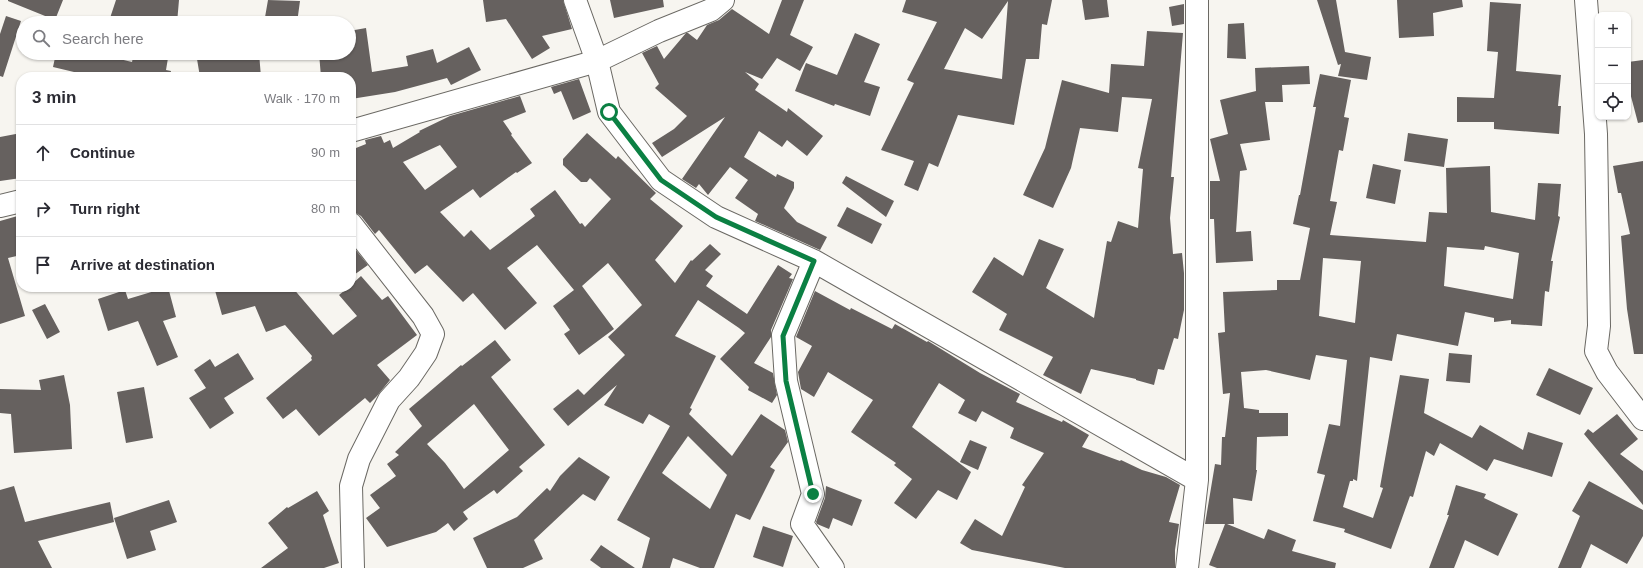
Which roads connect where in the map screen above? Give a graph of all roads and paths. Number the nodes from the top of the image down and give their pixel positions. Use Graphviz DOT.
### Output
graph roads {
  1 [pos="575,0"];
  2 [pos="723,0"];
  3 [pos="1197,0"];
  4 [pos="1586,0"];
  5 [pos="597,61"];
  6 [pos="356,130"];
  7 [pos="16,202"];
  8 [pos="0,206"];
  9 [pos="356,230"];
  10 [pos="814,261"];
  11 [pos="1643,419"];
  12 [pos="1197,480"];
  13 [pos="353,568"];
  14 [pos="833,568"];
  15 [pos="1188,568"];
  1 -- 5 [label="street"];
  2 -- 5 [label="street"];
  3 -- 12 [label="street"];
  4 -- 11 [label="street"];
  5 -- 6 [label="street"];
  5 -- 10 [label="street"];
  7 -- 8 [label="street"];
  9 -- 13 [label="street"];
  10 -- 12 [label="street"];
  10 -- 14 [label="street"];
  12 -- 15 [label="street"];
}
